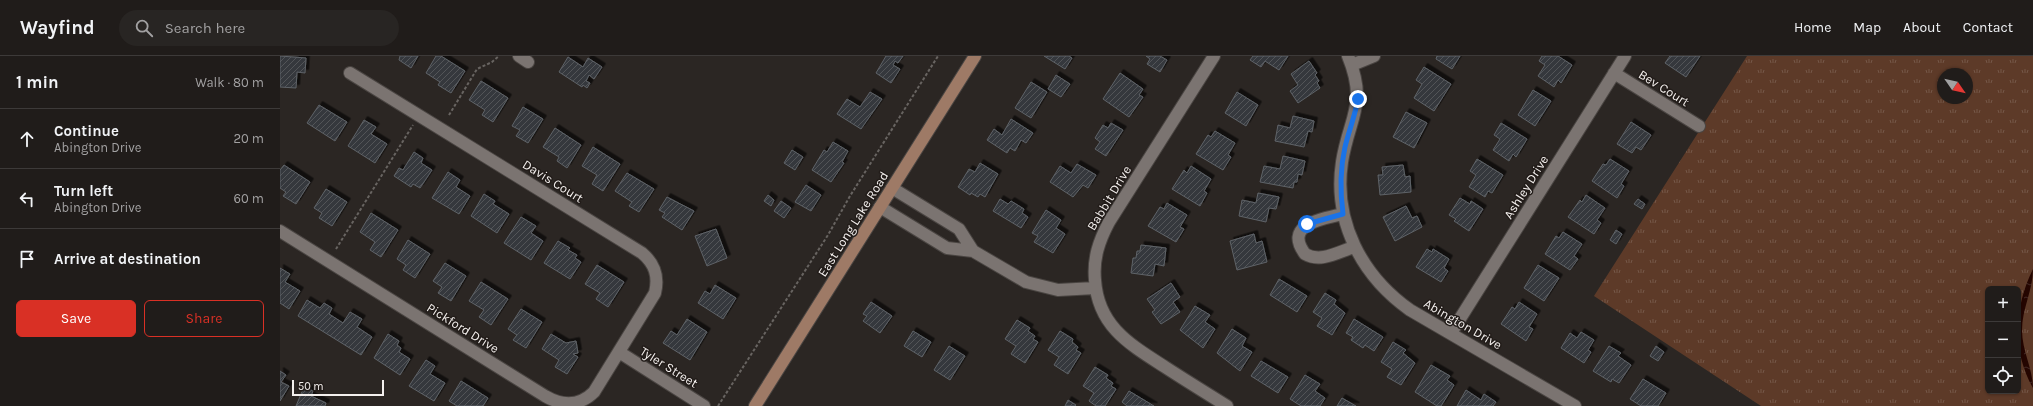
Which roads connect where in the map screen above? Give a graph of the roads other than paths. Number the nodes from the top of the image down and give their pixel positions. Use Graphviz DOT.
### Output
graph roads {
  1 [pos="975,56"];
  2 [pos="1214,56"];
  3 [pos="1374,56"];
  4 [pos="1625,56"];
  5 [pos="1350,60"];
  6 [pos="350,73"];
  7 [pos="1614,73"];
  8 [pos="1699,126"];
  9 [pos="892,188"];
  10 [pos="880,207"];
  11 [pos="1343,214"];
  12 [pos="280,231"];
  13 [pos="1354,246"];
  14 [pos="973,251"];
  15 [pos="1095,288"];
  16 [pos="1451,333"];
  17 [pos="618,352"];
  18 [pos="704,406"];
  19 [pos="755,406"];
  20 [pos="1227,406"];
  21 [pos="1575,406"];
  1 -- 9 [label="main road, East Long Lake Road"];
  2 -- 15 [label="street, Babbit Drive"];
  3 -- 5 [label="street"];
  4 -- 7 [label="street, Ashley Drive"];
  5 -- 11 [label="street, Abington Drive"];
  6 -- 17 [label="street, Davis Court"];
  7 -- 8 [label="street, Bev Court"];
  7 -- 16 [label="street, Ashley Drive"];
  9 -- 10 [label="main road, East Long Lake Road"];
  9 -- 14 [label="street"];
  10 -- 14 [label="street"];
  10 -- 19 [label="main road, East Long Lake Road"];
  11 -- 13 [label="street, Abington Drive"];
  11 -- 13 [label="street"];
  12 -- 17 [label="street, Pickford Drive"];
  13 -- 16 [label="street, Abington Drive"];
  14 -- 15 [label="street"];
  15 -- 20 [label="street, Babbit Drive"];
  16 -- 21 [label="street, Abington Drive"];
  17 -- 18 [label="street, Tyler Street"];
}
